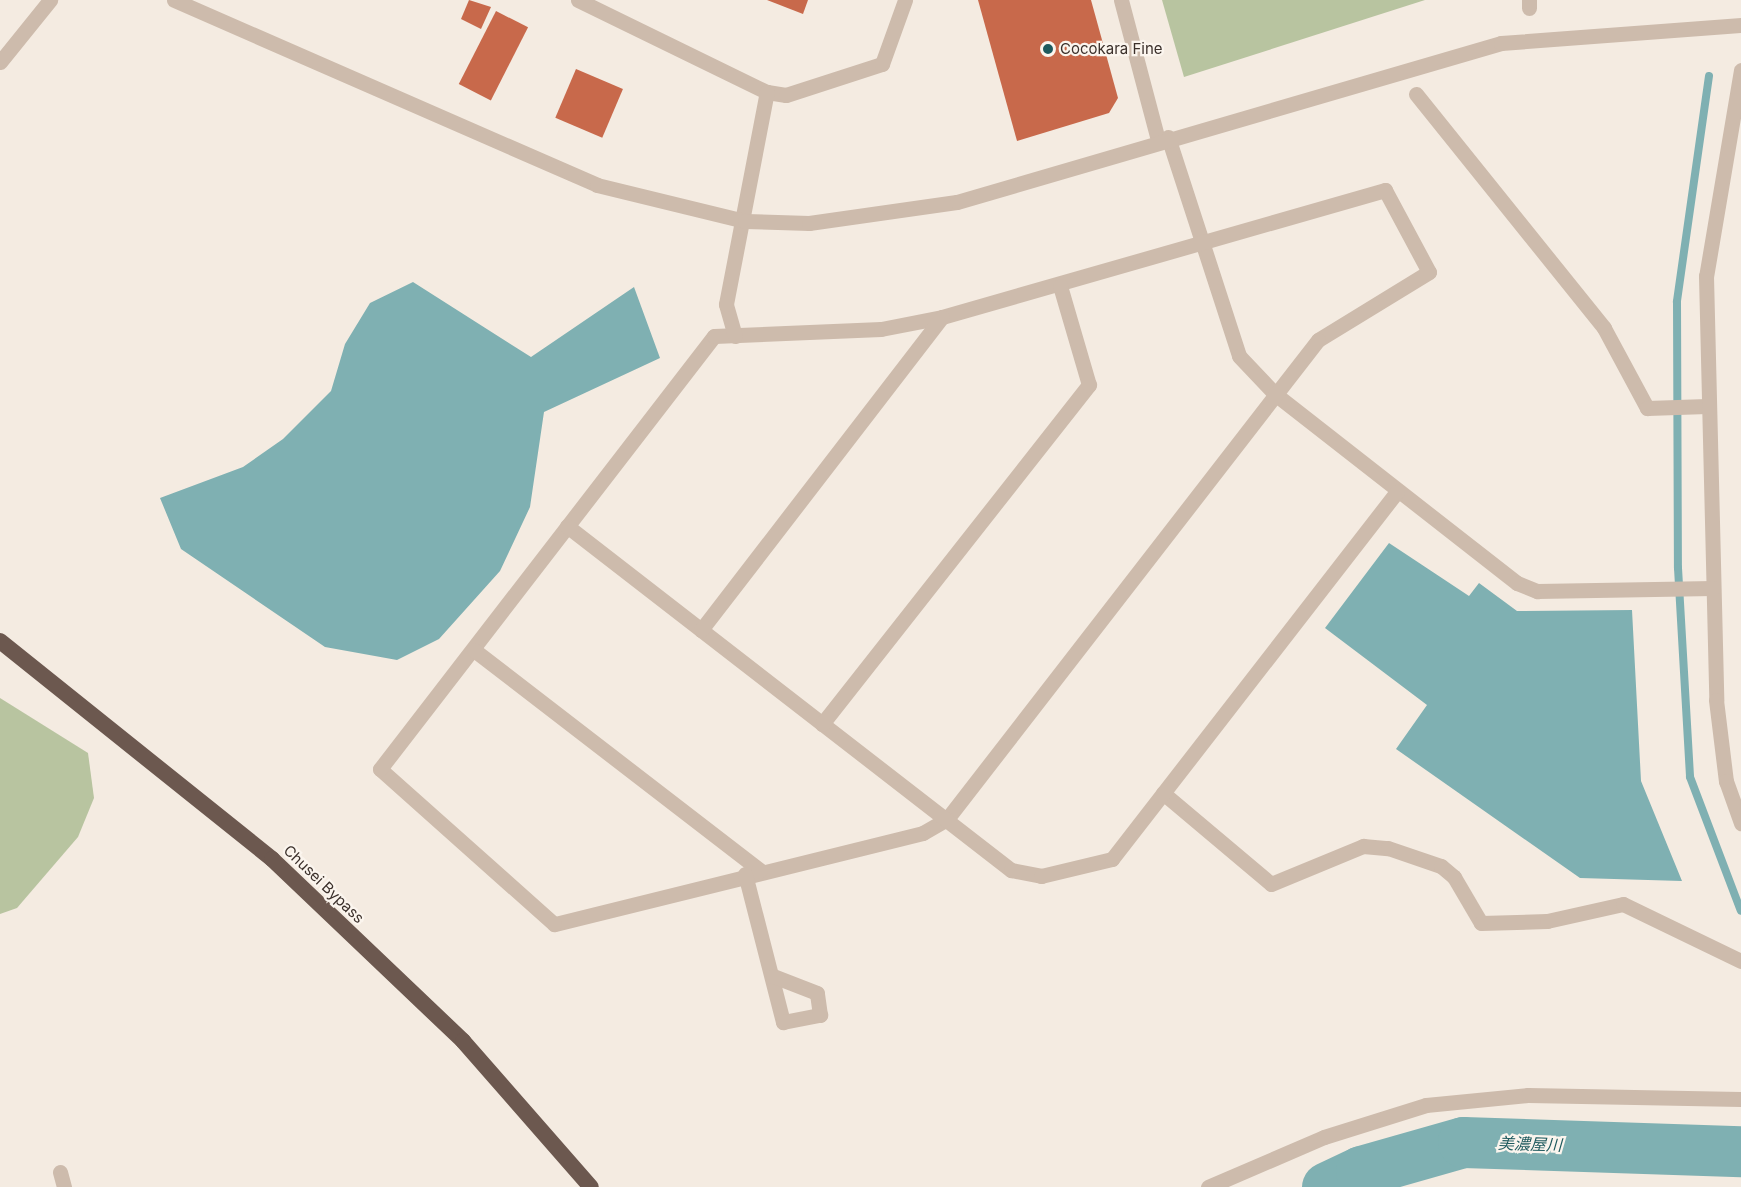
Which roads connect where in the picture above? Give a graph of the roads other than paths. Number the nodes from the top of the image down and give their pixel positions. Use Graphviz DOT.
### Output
graph roads {
  1 [pos="50,0"];
  2 [pos="174,0"];
  3 [pos="578,0"];
  4 [pos="905,0"];
  5 [pos="1121,0"];
  6 [pos="1741,25"];
  7 [pos="2,56"];
  8 [pos="1741,70"];
  9 [pos="768,92"];
  10 [pos="1416,94"];
  11 [pos="1163,138"];
  12 [pos="745,221"];
  13 [pos="1206,243"];
  14 [pos="1060,286"];
  15 [pos="942,317"];
  16 [pos="735,336"];
  17 [pos="1275,394"];
  18 [pos="1701,406"];
  19 [pos="1397,491"];
  20 [pos="567,526"];
  21 [pos="1706,588"];
  22 [pos="701,630"];
  23 [pos="0,641"];
  24 [pos="474,650"];
  25 [pos="822,724"];
  26 [pos="1163,793"];
  27 [pos="947,819"];
  28 [pos="1741,823"];
  29 [pos="752,872"];
  30 [pos="1741,961"];
  31 [pos="772,976"];
  32 [pos="1741,1099"];
  33 [pos="591,1187"];
  34 [pos="1208,1187"];
  1 -- 7 [label="street"];
  2 -- 12 [label="street"];
  3 -- 9 [label="street"];
  4 -- 9 [label="street"];
  5 -- 11 [label="street"];
  6 -- 11 [label="street"];
  8 -- 18 [label="street"];
  9 -- 12 [label="street"];
  10 -- 18 [label="street"];
  11 -- 12 [label="street"];
  11 -- 13 [label="street"];
  12 -- 16 [label="street"];
  13 -- 14 [label="street"];
  13 -- 17 [label="street"];
  13 -- 17 [label="street"];
  14 -- 15 [label="street"];
  14 -- 25 [label="street"];
  15 -- 16 [label="street"];
  15 -- 22 [label="street"];
  16 -- 20 [label="street"];
  17 -- 19 [label="street"];
  17 -- 27 [label="street"];
  18 -- 21 [label="street"];
  19 -- 21 [label="street"];
  19 -- 26 [label="street"];
  20 -- 22 [label="street"];
  20 -- 24 [label="street"];
  21 -- 28 [label="street"];
  22 -- 25 [label="street"];
  23 -- 33 [label="highway, Chusei Bypass"];
  24 -- 29 [label="street"];
  24 -- 29 [label="street"];
  25 -- 27 [label="street"];
  26 -- 27 [label="street"];
  26 -- 30 [label="street"];
  27 -- 29 [label="street"];
  29 -- 31 [label="street"];
  32 -- 34 [label="street"];
}
